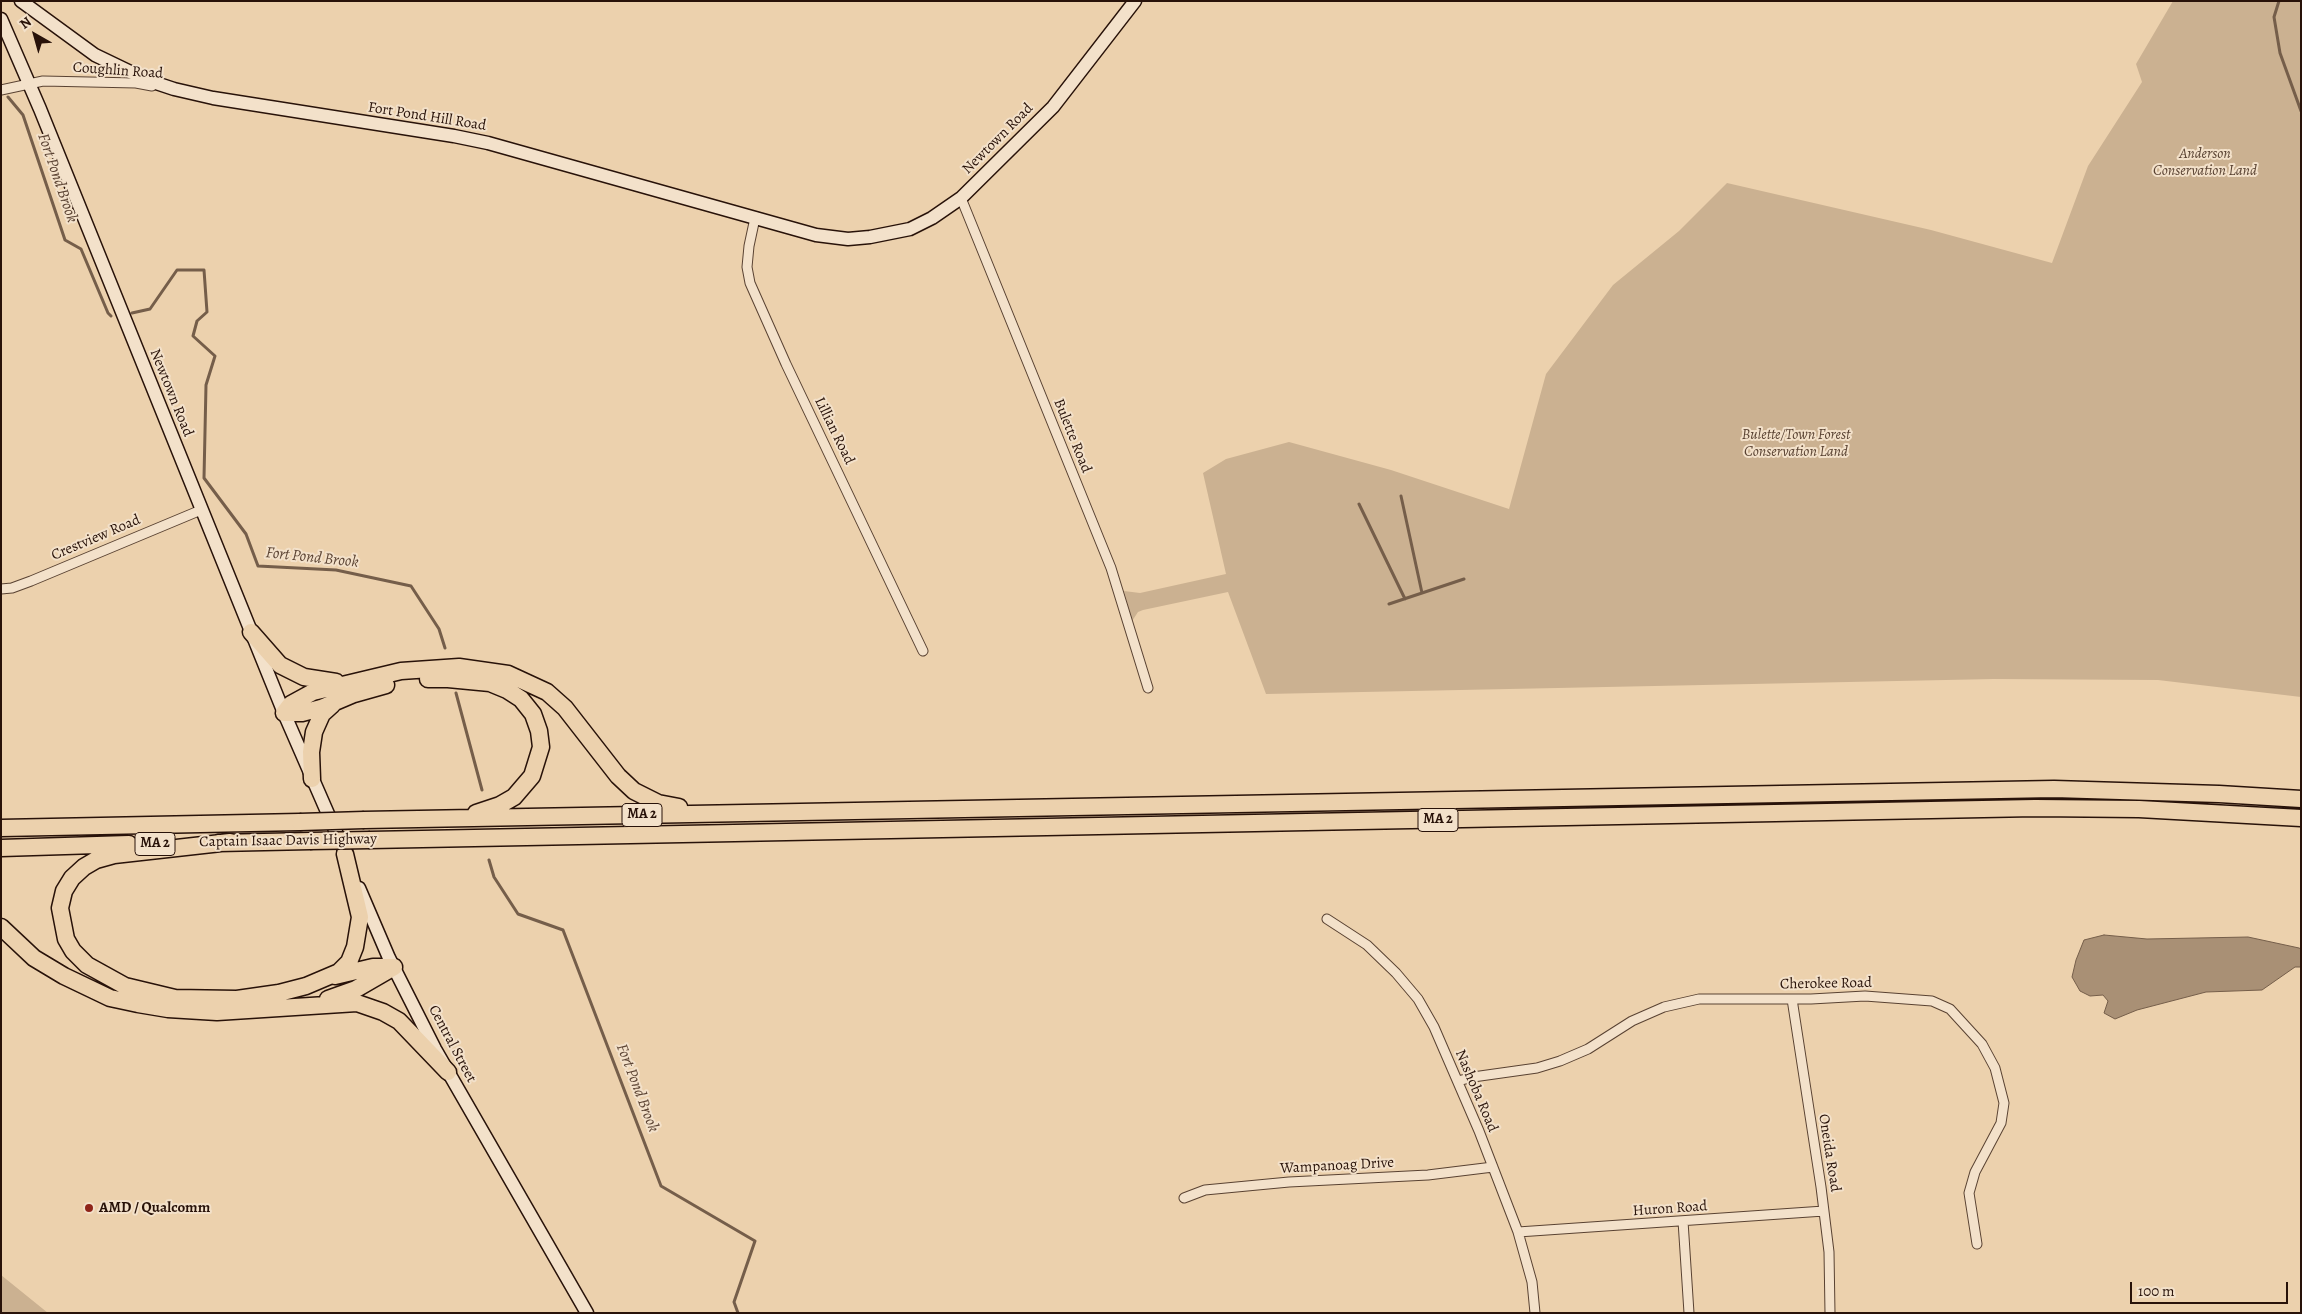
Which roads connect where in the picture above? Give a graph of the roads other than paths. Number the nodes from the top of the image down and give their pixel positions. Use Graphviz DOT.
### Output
graph roads {
  1 [pos="21,1"];
  2 [pos="1135,1"];
  3 [pos="1,19"];
  4 [pos="30,83"];
  5 [pos="174,89"];
  6 [pos="1,90"];
  7 [pos="961,198"];
  8 [pos="755,218"];
  9 [pos="843,239"];
  10 [pos="201,510"];
  11 [pos="1,589"];
  12 [pos="251,632"];
  13 [pos="923,651"];
  14 [pos="351,681"];
  15 [pos="1148,688"];
  16 [pos="334,703"];
  17 [pos="284,713"];
  18 [pos="312,779"];
  19 [pos="2301,799"];
  20 [pos="713,814"];
  21 [pos="458,818"];
  22 [pos="2301,818"];
  23 [pos="1,828"];
  24 [pos="230,842"];
  25 [pos="1,848"];
  26 [pos="345,854"];
  27 [pos="1327,919"];
  28 [pos="1,927"];
  29 [pos="394,967"];
  30 [pos="327,978"];
  31 [pos="1792,999"];
  32 [pos="309,1005"];
  33 [pos="448,1072"];
  34 [pos="1458,1081"];
  35 [pos="1493,1167"];
  36 [pos="1184,1198"];
  37 [pos="1824,1212"];
  38 [pos="1683,1221"];
  39 [pos="1518,1232"];
  40 [pos="1977,1244"];
  41 [pos="587,1313"];
  42 [pos="1535,1313"];
  43 [pos="1689,1313"];
  44 [pos="1830,1313"];
  1 -- 5 [label="street, Fort Pond Hill Road"];
  2 -- 7 [label="street, Newtown Road"];
  3 -- 4 [label="street, Newtown Road"];
  4 -- 5 [label="street, Coughlin Road"];
  4 -- 6 [label="street, Coughlin Road"];
  4 -- 10 [label="street, Newtown Road"];
  5 -- 8 [label="street, Fort Pond Hill Road"];
  7 -- 9 [label="street, Newtown Road"];
  7 -- 15 [label="street, Bulette Road"];
  8 -- 9 [label="street, Fort Pond Hill Road"];
  8 -- 13 [label="street, Lillian Road"];
  10 -- 11 [label="street, Crestview Road"];
  10 -- 12 [label="street, Newtown Road"];
  12 -- 14 [label="highway"];
  12 -- 17 [label="street, Newtown Road"];
  14 -- 17 [label="highway"];
  14 -- 20 [label="highway"];
  16 -- 17 [label="highway"];
  16 -- 18 [label="highway"];
  16 -- 21 [label="highway"];
  17 -- 18 [label="street, Newtown Road"];
  18 -- 26 [label="street, Central Street"];
  19 -- 20 [label="highway, MA 2"];
  20 -- 21 [label="highway, Captain Isaac Davis Highway / MA 2"];
  21 -- 23 [label="highway, Captain Isaac Davis Highway / MA 2, bridge"];
  22 -- 24 [label="highway, Captain Isaac Davis Highway / MA 2, bridge"];
  24 -- 25 [label="highway, Captain Isaac Davis Highway / MA 2"];
  24 -- 30 [label="highway"];
  26 -- 29 [label="street, Central Street"];
  26 -- 30 [label="highway"];
  27 -- 34 [label="street, Nashoba Road"];
  28 -- 32 [label="highway"];
  29 -- 30 [label="highway"];
  29 -- 32 [label="highway"];
  29 -- 33 [label="street, Central Street"];
  31 -- 34 [label="street, Cherokee Road"];
  31 -- 37 [label="street, Oneida Road"];
  31 -- 40 [label="street, Cherokee Road"];
  32 -- 33 [label="highway"];
  33 -- 41 [label="street, Central Street"];
  34 -- 35 [label="street, Nashoba Road"];
  35 -- 36 [label="street, Wampanoag Drive"];
  35 -- 39 [label="street, Nashoba Road"];
  37 -- 38 [label="street, Huron Road"];
  37 -- 44 [label="street, Oneida Road"];
  38 -- 39 [label="street, Huron Road"];
  38 -- 43 [label="street"];
  39 -- 42 [label="street, Nashoba Road"];
}
